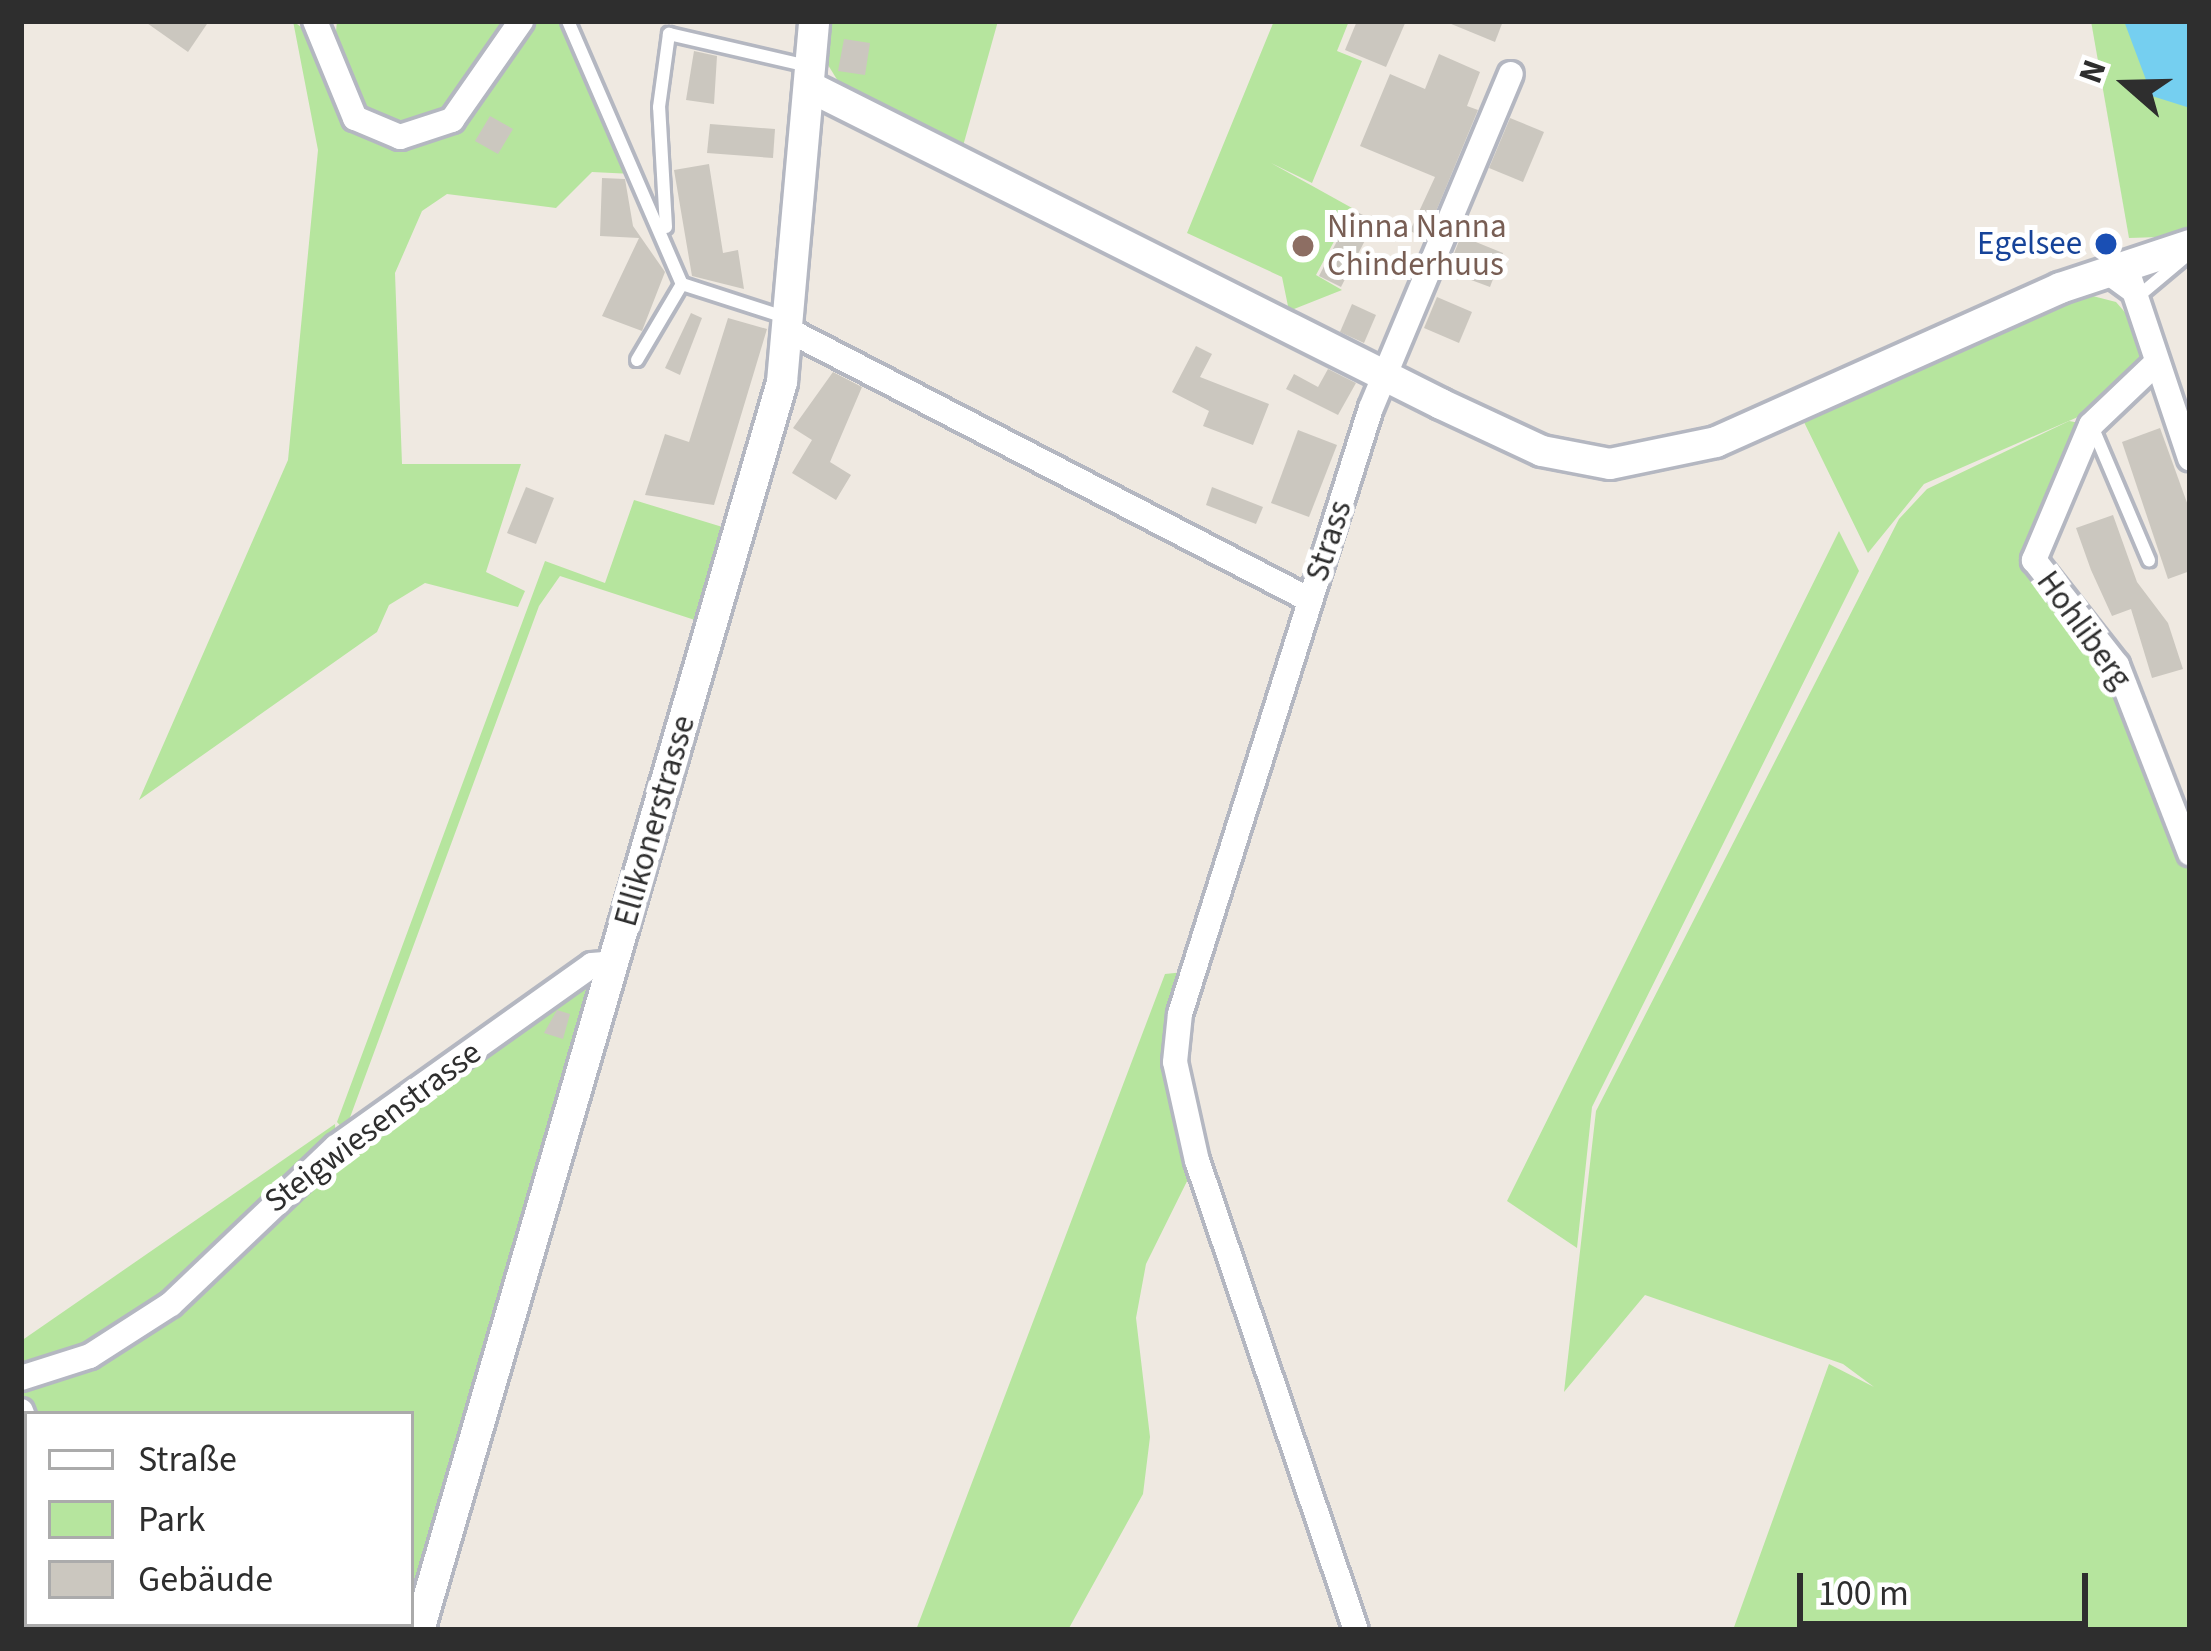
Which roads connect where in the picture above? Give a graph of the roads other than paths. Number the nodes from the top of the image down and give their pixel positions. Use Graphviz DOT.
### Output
graph roads {
  1 [pos="315,21"];
  2 [pos="520,21"];
  3 [pos="568,21"];
  4 [pos="814,21"];
  5 [pos="667,28"];
  6 [pos="1511,74"];
  7 [pos="810,77"];
  8 [pos="666,235"];
  9 [pos="2186,248"];
  10 [pos="2113,269"];
  11 [pos="682,284"];
  12 [pos="2138,298"];
  13 [pos="793,325"];
  14 [pos="637,360"];
  15 [pos="2155,364"];
  16 [pos="1386,376"];
  17 [pos="2091,425"];
  18 [pos="2190,458"];
  19 [pos="2149,560"];
  20 [pos="1310,600"];
  21 [pos="2190,853"];
  22 [pos="614,963"];
  23 [pos="21,1378"];
  24 [pos="423,1619"];
  25 [pos="1356,1630"];
  1 -- 2 [label="street"];
  3 -- 8 [label="lane"];
  4 -- 7 [label="street, Ellikonerstrasse"];
  5 -- 7 [label="lane"];
  5 -- 8 [label="lane"];
  6 -- 16 [label="street, Strass"];
  7 -- 13 [label="street, Ellikonerstrasse"];
  7 -- 16 [label="street"];
  8 -- 11 [label="lane"];
  9 -- 10 [label="street"];
  9 -- 12 [label="lane"];
  10 -- 12 [label="street"];
  10 -- 16 [label="street"];
  11 -- 13 [label="lane"];
  11 -- 14 [label="lane"];
  12 -- 15 [label="street"];
  13 -- 20 [label="street, Strass"];
  13 -- 22 [label="street, Ellikonerstrasse"];
  15 -- 17 [label="street, Hohliberg"];
  15 -- 18 [label="street"];
  16 -- 20 [label="street, Strass"];
  17 -- 19 [label="lane"];
  17 -- 21 [label="street, Hohliberg"];
  20 -- 25 [label="street"];
  22 -- 23 [label="street, Steigwiesenstrasse"];
  22 -- 24 [label="street, Ellikonerstrasse"];
}
